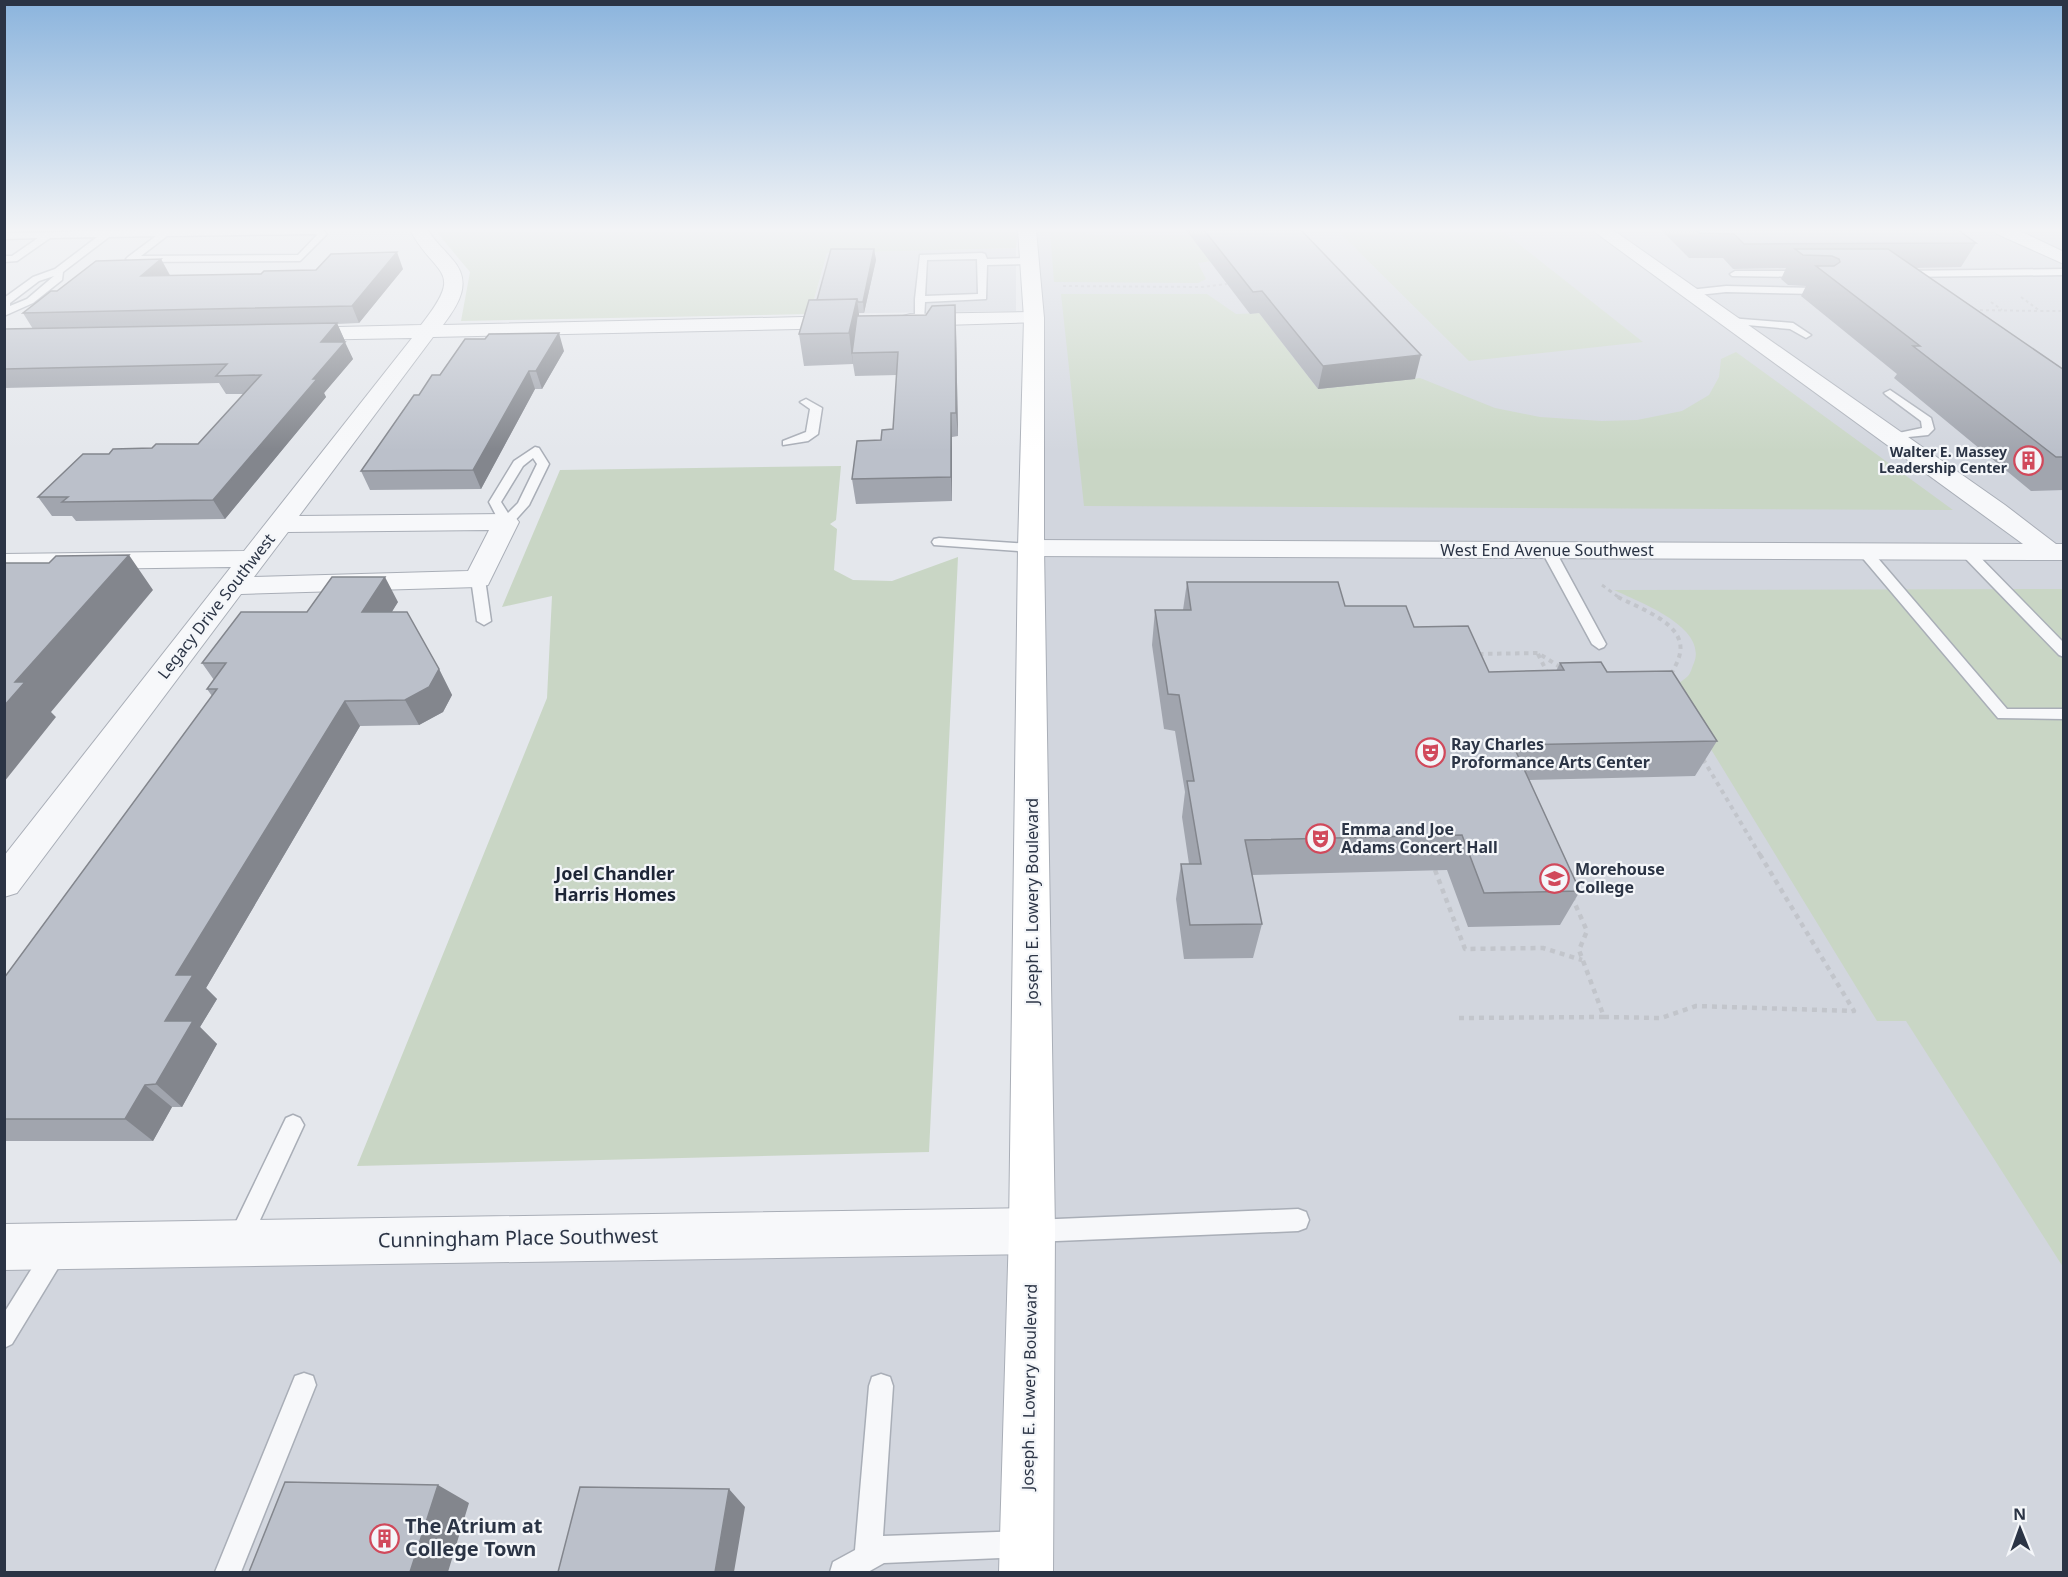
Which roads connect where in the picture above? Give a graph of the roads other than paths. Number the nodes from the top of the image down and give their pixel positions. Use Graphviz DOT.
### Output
graph roads {
  1 [pos="449,304"];
  2 [pos="920,304"];
  3 [pos="1033,304"];
  4 [pos="1704,304"];
  5 [pos="1034,318"];
  6 [pos="919,320"];
  7 [pos="860,321"];
  8 [pos="896,321"];
  9 [pos="1729,321"];
  10 [pos="430,331"];
  11 [pos="277,334"];
  12 [pos="1806,335"];
  13 [pos="1890,393"];
  14 [pos="806,402"];
  15 [pos="1893,437"];
  16 [pos="787,443"];
  17 [pos="506,522"];
  18 [pos="279,524"];
  19 [pos="939,542"];
  20 [pos="1031,548"];
  21 [pos="1548,550"];
  22 [pos="1865,552"];
  23 [pos="1967,552"];
  24 [pos="2057,552"];
  25 [pos="252,559"];
  26 [pos="4,562"];
  27 [pos="478,579"];
  28 [pos="231,586"];
  29 [pos="484,621"];
  30 [pos="1599,644"];
  31 [pos="2064,652"];
  32 [pos="2064,714"];
  33 [pos="4,883"];
  34 [pos="293,1125"];
  35 [pos="1298,1220"];
  36 [pos="1032,1231"];
  37 [pos="238,1243"];
  38 [pos="59,1246"];
  39 [pos="4,1247"];
  40 [pos="4,1336"];
  41 [pos="304,1385"];
  42 [pos="881,1386"];
  43 [pos="868,1558"];
  44 [pos="1026,1558"];
  45 [pos="228,1572"];
  46 [pos="843,1572"];
  1 -- 10 [label="street, Legacy Drive Southwest"];
  2 -- 6 [label="lane"];
  3 -- 5 [label="main road, Joseph E. Lowery Boulevard"];
  4 -- 9 [label="street"];
  5 -- 6 [label="street"];
  5 -- 20 [label="main road, Joseph E. Lowery Boulevard"];
  6 -- 8 [label="street"];
  7 -- 10 [label="street"];
  9 -- 12 [label="lane"];
  9 -- 15 [label="street"];
  10 -- 11 [label="street"];
  10 -- 18 [label="street, Legacy Drive Southwest"];
  13 -- 15 [label="lane"];
  14 -- 16 [label="lane"];
  15 -- 24 [label="street"];
  17 -- 17 [label="lane"];
  17 -- 18 [label="street"];
  17 -- 27 [label="street"];
  18 -- 25 [label="street, Legacy Drive Southwest"];
  19 -- 20 [label="lane"];
  20 -- 21 [label="street, West End Avenue Southwest"];
  20 -- 36 [label="main road, Joseph E. Lowery Boulevard"];
  21 -- 22 [label="street, West End Avenue Southwest"];
  21 -- 30 [label="lane"];
  22 -- 23 [label="street, West End Avenue Southwest"];
  22 -- 32 [label="lane"];
  23 -- 24 [label="street, West End Avenue Southwest"];
  23 -- 31 [label="lane"];
  25 -- 26 [label="street"];
  25 -- 28 [label="street, Legacy Drive Southwest"];
  27 -- 28 [label="street"];
  27 -- 29 [label="lane"];
  28 -- 33 [label="street, Legacy Drive Southwest"];
  34 -- 37 [label="lane"];
  35 -- 36 [label="lane"];
  36 -- 37 [label="street, Cunningham Place Southwest"];
  36 -- 44 [label="main road, Joseph E. Lowery Boulevard"];
  37 -- 38 [label="street, Cunningham Place Southwest"];
  38 -- 39 [label="street, Cunningham Place Southwest"];
  38 -- 40 [label="lane"];
  41 -- 45 [label="lane"];
  42 -- 43 [label="lane"];
  43 -- 44 [label="lane"];
  43 -- 46 [label="lane"];
}
